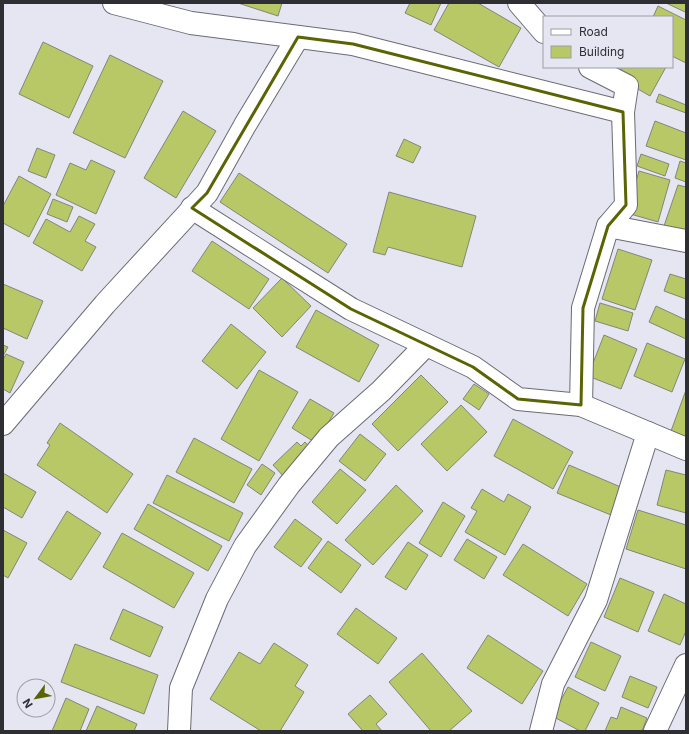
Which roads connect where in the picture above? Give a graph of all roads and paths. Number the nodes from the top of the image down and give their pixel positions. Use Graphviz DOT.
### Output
graph roads {
  1 [pos="114,3"];
  2 [pos="519,3"];
  3 [pos="543,31"];
  4 [pos="298,37"];
  5 [pos="592,68"];
  6 [pos="623,112"];
  7 [pos="192,208"];
  8 [pos="608,226"];
  9 [pos="686,241"];
  10 [pos="426,345"];
  11 [pos="581,405"];
  12 [pos="3,424"];
  13 [pos="648,433"];
  14 [pos="686,449"];
  15 [pos="683,679"];
  16 [pos="179,731"];
  17 [pos="541,731"];
  18 [pos="655,731"];
  1 -- 4 [label="street"];
  2 -- 3 [label="street"];
  4 -- 6 [label="street"];
  4 -- 7 [label="street"];
  5 -- 6 [label="street"];
  6 -- 8 [label="street"];
  7 -- 10 [label="street"];
  7 -- 12 [label="street"];
  8 -- 9 [label="street"];
  8 -- 11 [label="street"];
  10 -- 11 [label="street"];
  10 -- 16 [label="street"];
  11 -- 13 [label="street"];
  13 -- 14 [label="street"];
  13 -- 17 [label="street"];
  15 -- 18 [label="street"];
}
